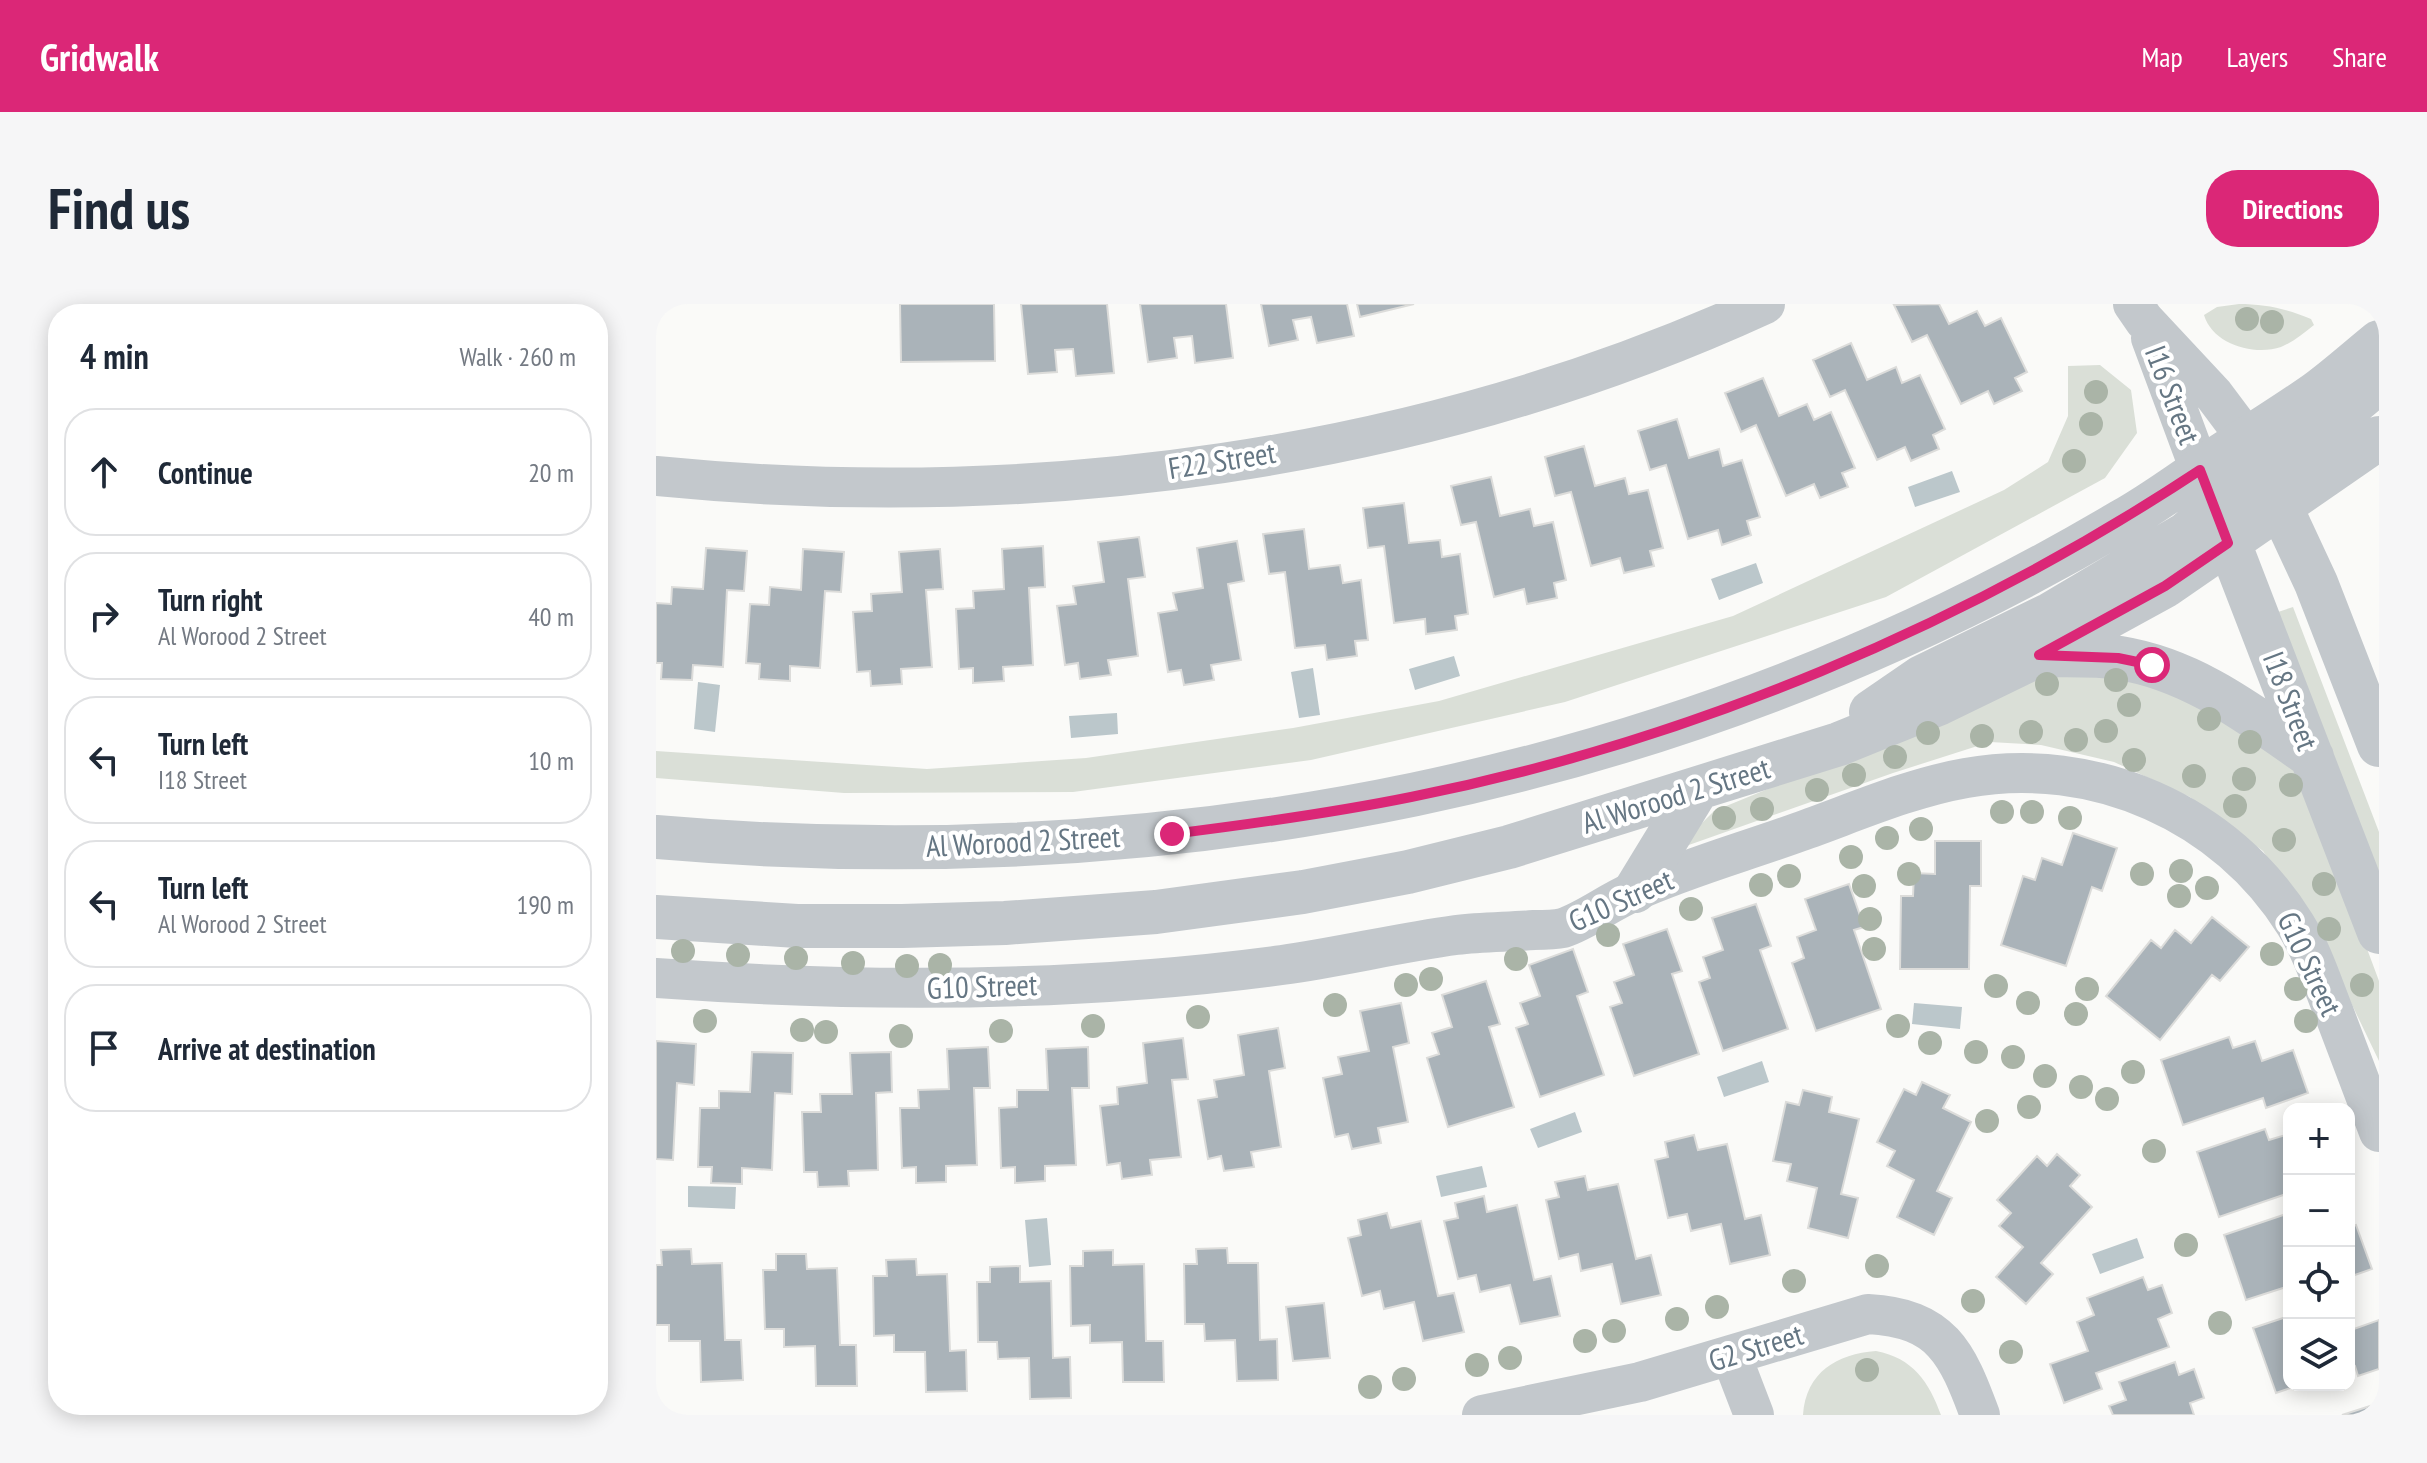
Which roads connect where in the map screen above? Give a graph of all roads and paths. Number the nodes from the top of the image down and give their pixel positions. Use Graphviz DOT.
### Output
graph roads {
  1 [pos="1765,304"];
  2 [pos="2138,312"];
  3 [pos="2379,342"];
  4 [pos="2379,382"];
  5 [pos="2379,438"];
  6 [pos="2265,473"];
  7 [pos="656,476"];
  8 [pos="2215,507"];
  9 [pos="2039,655"];
  10 [pos="1839,744"];
  11 [pos="2379,745"];
  12 [pos="2312,757"];
  13 [pos="1696,791"];
  14 [pos="656,837"];
  15 [pos="1635,891"];
  16 [pos="656,917"];
  17 [pos="2379,932"];
  18 [pos="656,978"];
  19 [pos="2379,1132"];
  20 [pos="1731,1355"];
  21 [pos="1482,1415"];
  22 [pos="1754,1415"];
  23 [pos="1980,1415"];
  1 -- 7 [label="street, F22 Street"];
  2 -- 6 [label="street, I16 Street"];
  2 -- 8 [label="street, I16 Street"];
  3 -- 6 [label="street, Al Worood 2 Street"];
  4 -- 6 [label="street"];
  5 -- 6 [label="street, Al Worood 2 Street"];
  6 -- 8 [label="street, Al Worood 2 Street"];
  6 -- 8 [label="street, Al Worood 2 Street"];
  6 -- 11 [label="street"];
  8 -- 9 [label="street, Al Worood 2 Street"];
  8 -- 10 [label="street"];
  8 -- 12 [label="street, I18 Street"];
  8 -- 14 [label="street, Al Worood 2 Street"];
  9 -- 10 [label="street, Al Worood 2 Street"];
  9 -- 12 [label="street"];
  10 -- 13 [label="street, Al Worood 2 Street"];
  12 -- 17 [label="street, I18 Street"];
  13 -- 15 [label="street"];
  13 -- 16 [label="street, Al Worood 2 Street"];
  15 -- 18 [label="street, G10 Street"];
  15 -- 19 [label="street, G10 Street"];
  20 -- 21 [label="street, G2 Street"];
  20 -- 22 [label="street"];
  20 -- 23 [label="street, G2 Street"];
}
